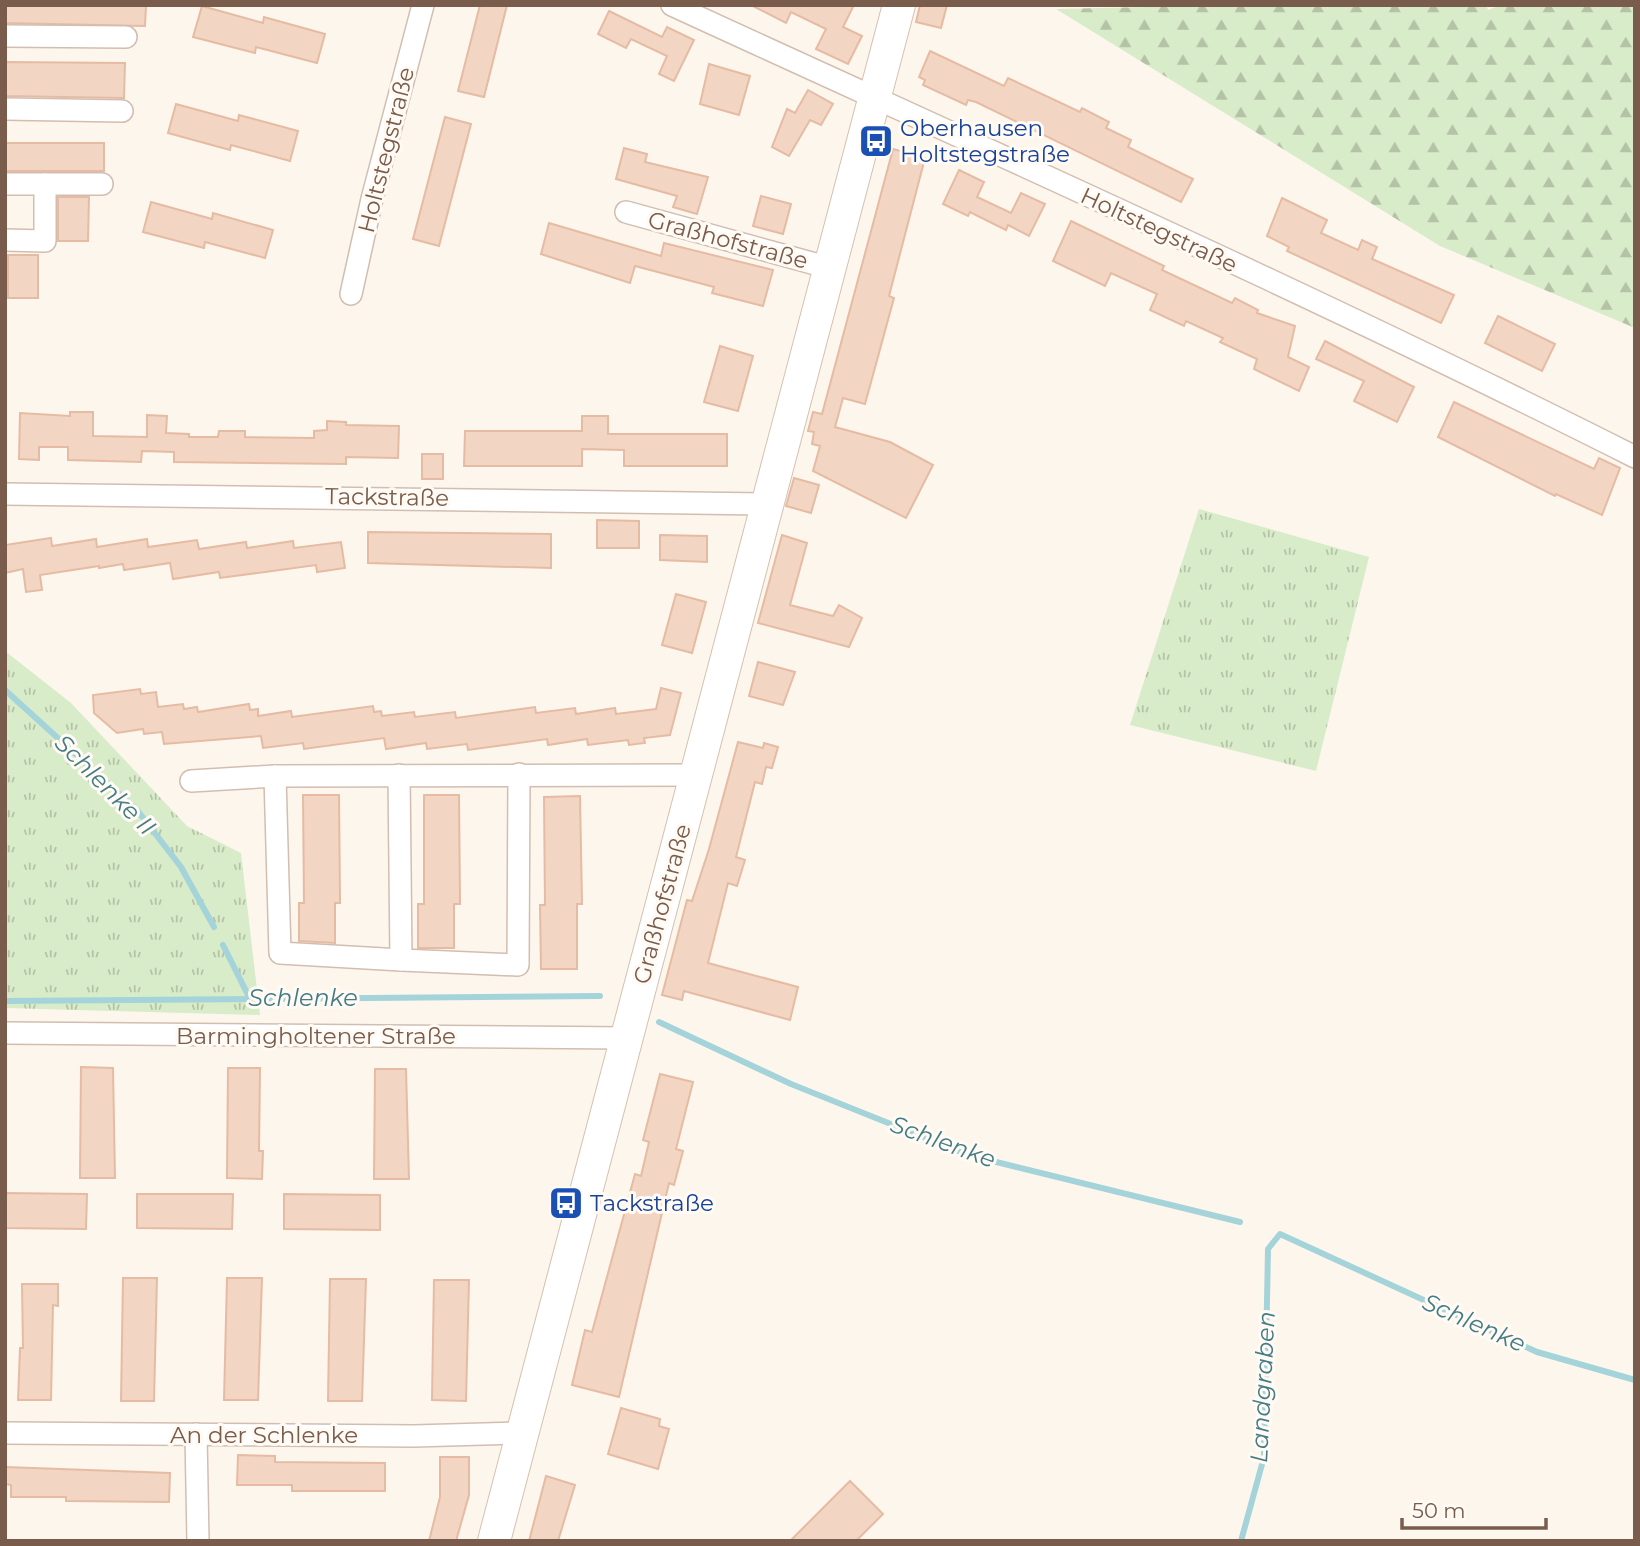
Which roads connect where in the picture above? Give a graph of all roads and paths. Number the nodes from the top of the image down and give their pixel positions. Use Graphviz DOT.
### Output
graph roads {
  1 [pos="423,5"];
  2 [pos="672,5"];
  3 [pos="899,5"];
  4 [pos="5,36"];
  5 [pos="126,37"];
  6 [pos="874,97"];
  7 [pos="5,109"];
  8 [pos="122,111"];
  9 [pos="5,184"];
  10 [pos="46,184"];
  11 [pos="102,184"];
  12 [pos="626,212"];
  13 [pos="5,240"];
  14 [pos="830,268"];
  15 [pos="351,294"];
  16 [pos="1635,457"];
  17 [pos="5,494"];
  18 [pos="768,504"];
  19 [pos="519,774"];
  20 [pos="399,775"];
  21 [pos="696,775"];
  22 [pos="275,776"];
  23 [pos="191,781"];
  24 [pos="401,960"];
  25 [pos="5,1033"];
  26 [pos="626,1038"];
  27 [pos="5,1433"];
  28 [pos="522,1433"];
  29 [pos="196,1434"];
  30 [pos="198,1541"];
  31 [pos="494,1541"];
  1 -- 15 [label="street, Holtstegstraße"];
  2 -- 6 [label="street, Holtstegstraße"];
  3 -- 6 [label="street, Graßhofstraße"];
  4 -- 5 [label="street"];
  6 -- 14 [label="street, Graßhofstraße"];
  6 -- 16 [label="street, Holtstegstraße"];
  7 -- 8 [label="street"];
  9 -- 10 [label="street"];
  10 -- 11 [label="street"];
  10 -- 13 [label="street"];
  12 -- 14 [label="street, Graßhofstraße"];
  14 -- 18 [label="street, Graßhofstraße"];
  17 -- 18 [label="street, Tackstraße"];
  18 -- 21 [label="street, Graßhofstraße"];
  19 -- 20 [label="street"];
  19 -- 21 [label="street"];
  19 -- 24 [label="street"];
  20 -- 22 [label="street"];
  20 -- 24 [label="street"];
  21 -- 26 [label="street, Graßhofstraße"];
  22 -- 23 [label="street"];
  22 -- 24 [label="street"];
  25 -- 26 [label="street, Barmingholtener Straße"];
  26 -- 28 [label="street, Graßhofstraße"];
  27 -- 29 [label="street, An der Schlenke"];
  28 -- 29 [label="street, An der Schlenke"];
  28 -- 31 [label="street, Graßhofstraße"];
  29 -- 30 [label="street"];
}
